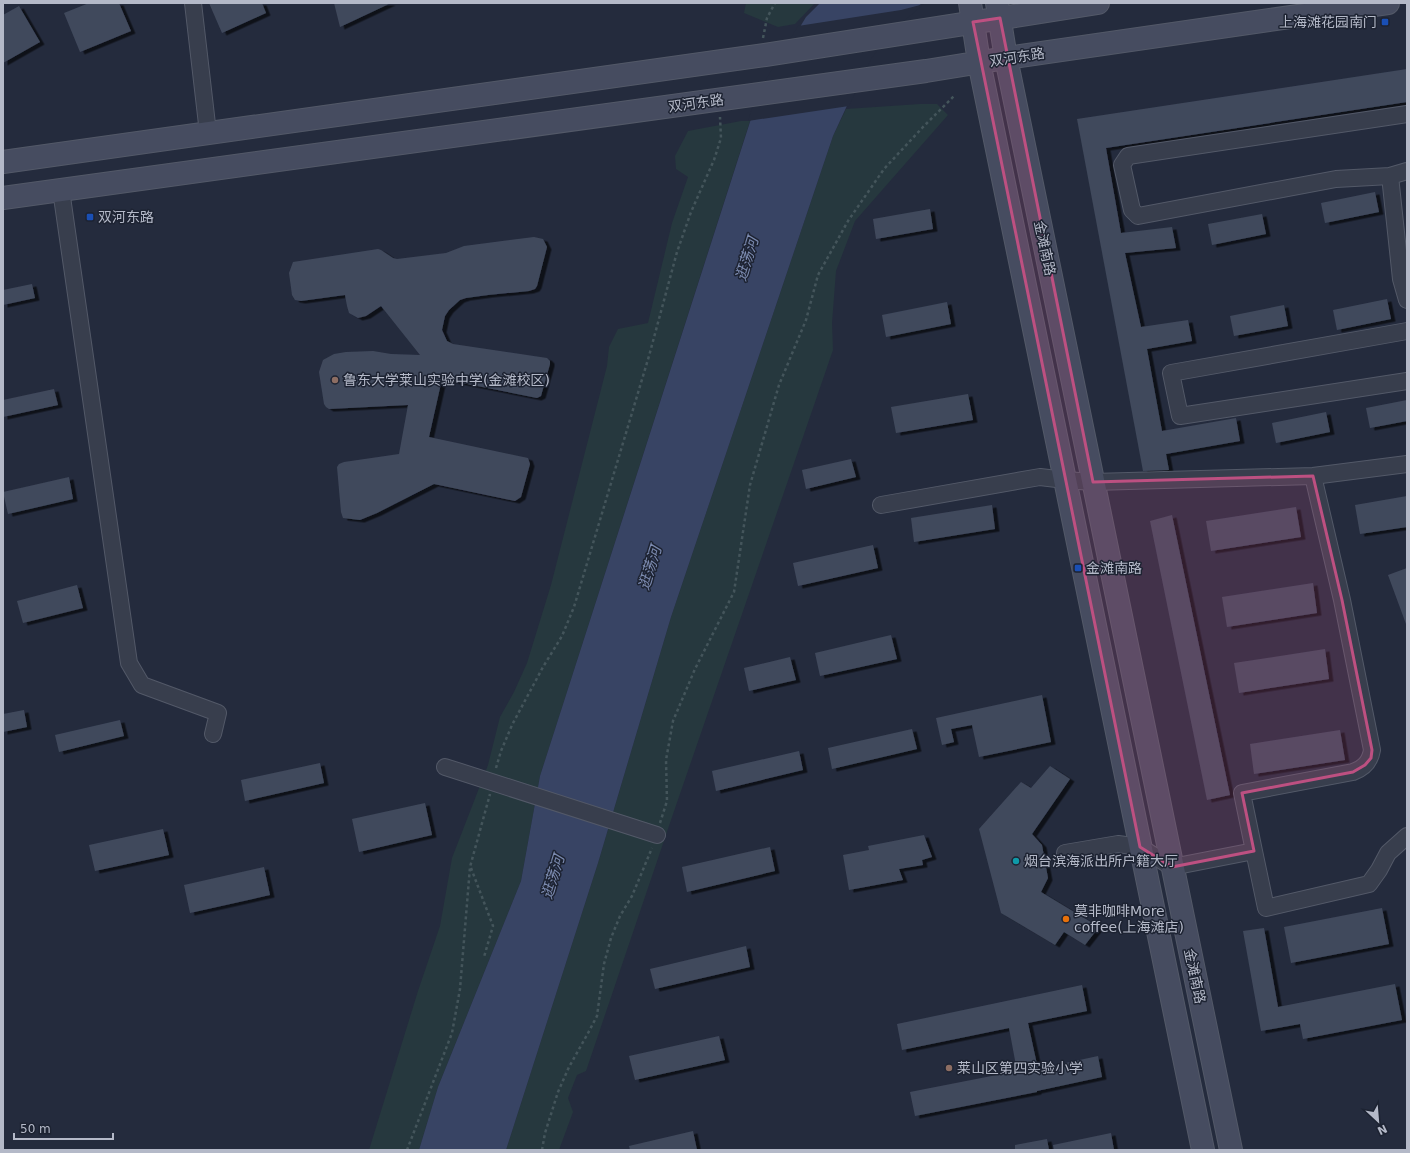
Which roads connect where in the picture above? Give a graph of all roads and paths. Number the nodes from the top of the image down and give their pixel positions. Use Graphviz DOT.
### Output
graph roads {
  1 [pos="192,3"];
  2 [pos="775,3"];
  3 [pos="1098,3"];
  4 [pos="1388,3"];
  5 [pos="998,10"];
  6 [pos="972,13"];
  7 [pos="764,47"];
  8 [pos="1006,58"];
  9 [pos="979,62"];
  10 [pos="954,96"];
  11 [pos="1407,114"];
  12 [pos="720,115"];
  13 [pos="208,134"];
  14 [pos="3,162"];
  15 [pos="1407,171"];
  16 [pos="1390,176"];
  17 [pos="61,190"];
  18 [pos="3,198"];
  19 [pos="1407,300"];
  20 [pos="1407,332"];
  21 [pos="1407,381"];
  22 [pos="1407,464"];
  23 [pos="1313,476"];
  24 [pos="1065,480"];
  25 [pos="1093,482"];
  26 [pos="881,504"];
  27 [pos="213,734"];
  28 [pos="445,767"];
  29 [pos="495,774"];
  30 [pos="491,790"];
  31 [pos="656,835"];
  32 [pos="1407,836"];
  33 [pos="1140,847"];
  34 [pos="1254,851"];
  35 [pos="1065,853"];
  36 [pos="470,867"];
  37 [pos="1172,867"];
  38 [pos="484,957"];
  39 [pos="407,1150"];
  40 [pos="542,1150"];
  41 [pos="1203,1150"];
  42 [pos="1231,1150"];
  1 -- 13 [label="street"];
  2 -- 7 [label="path"];
  3 -- 5 [label="street"];
  4 -- 8 [label="street, 双河东路"];
  5 -- 6 [label="street"];
  5 -- 8 [label="street, 金滩南路"];
  6 -- 7 [label="street"];
  6 -- 9 [label="street, 金滩南路"];
  7 -- 13 [label="street"];
  8 -- 9 [label="street, 双河东路"];
  8 -- 25 [label="street, 金滩南路"];
  9 -- 17 [label="street, 双河东路"];
  9 -- 24 [label="street, 金滩南路"];
  10 -- 31 [label="path"];
  11 -- 16 [label="street"];
  12 -- 29 [label="path"];
  13 -- 14 [label="street"];
  15 -- 16 [label="street"];
  16 -- 19 [label="street"];
  17 -- 18 [label="street, 双河东路"];
  17 -- 27 [label="street"];
  20 -- 21 [label="street"];
  22 -- 23 [label="street"];
  23 -- 25 [label="street"];
  23 -- 34 [label="street"];
  24 -- 25 [label="street"];
  24 -- 26 [label="street"];
  24 -- 33 [label="street, 金滩南路"];
  25 -- 37 [label="street, 金滩南路"];
  28 -- 31 [label="street"];
  30 -- 36 [label="path"];
  31 -- 40 [label="path"];
  32 -- 34 [label="street"];
  33 -- 35 [label="street"];
  33 -- 37 [label="street"];
  33 -- 41 [label="street, 金滩南路"];
  34 -- 37 [label="street"];
  36 -- 38 [label="path"];
  36 -- 39 [label="path"];
  37 -- 42 [label="street, 金滩南路"];
}
